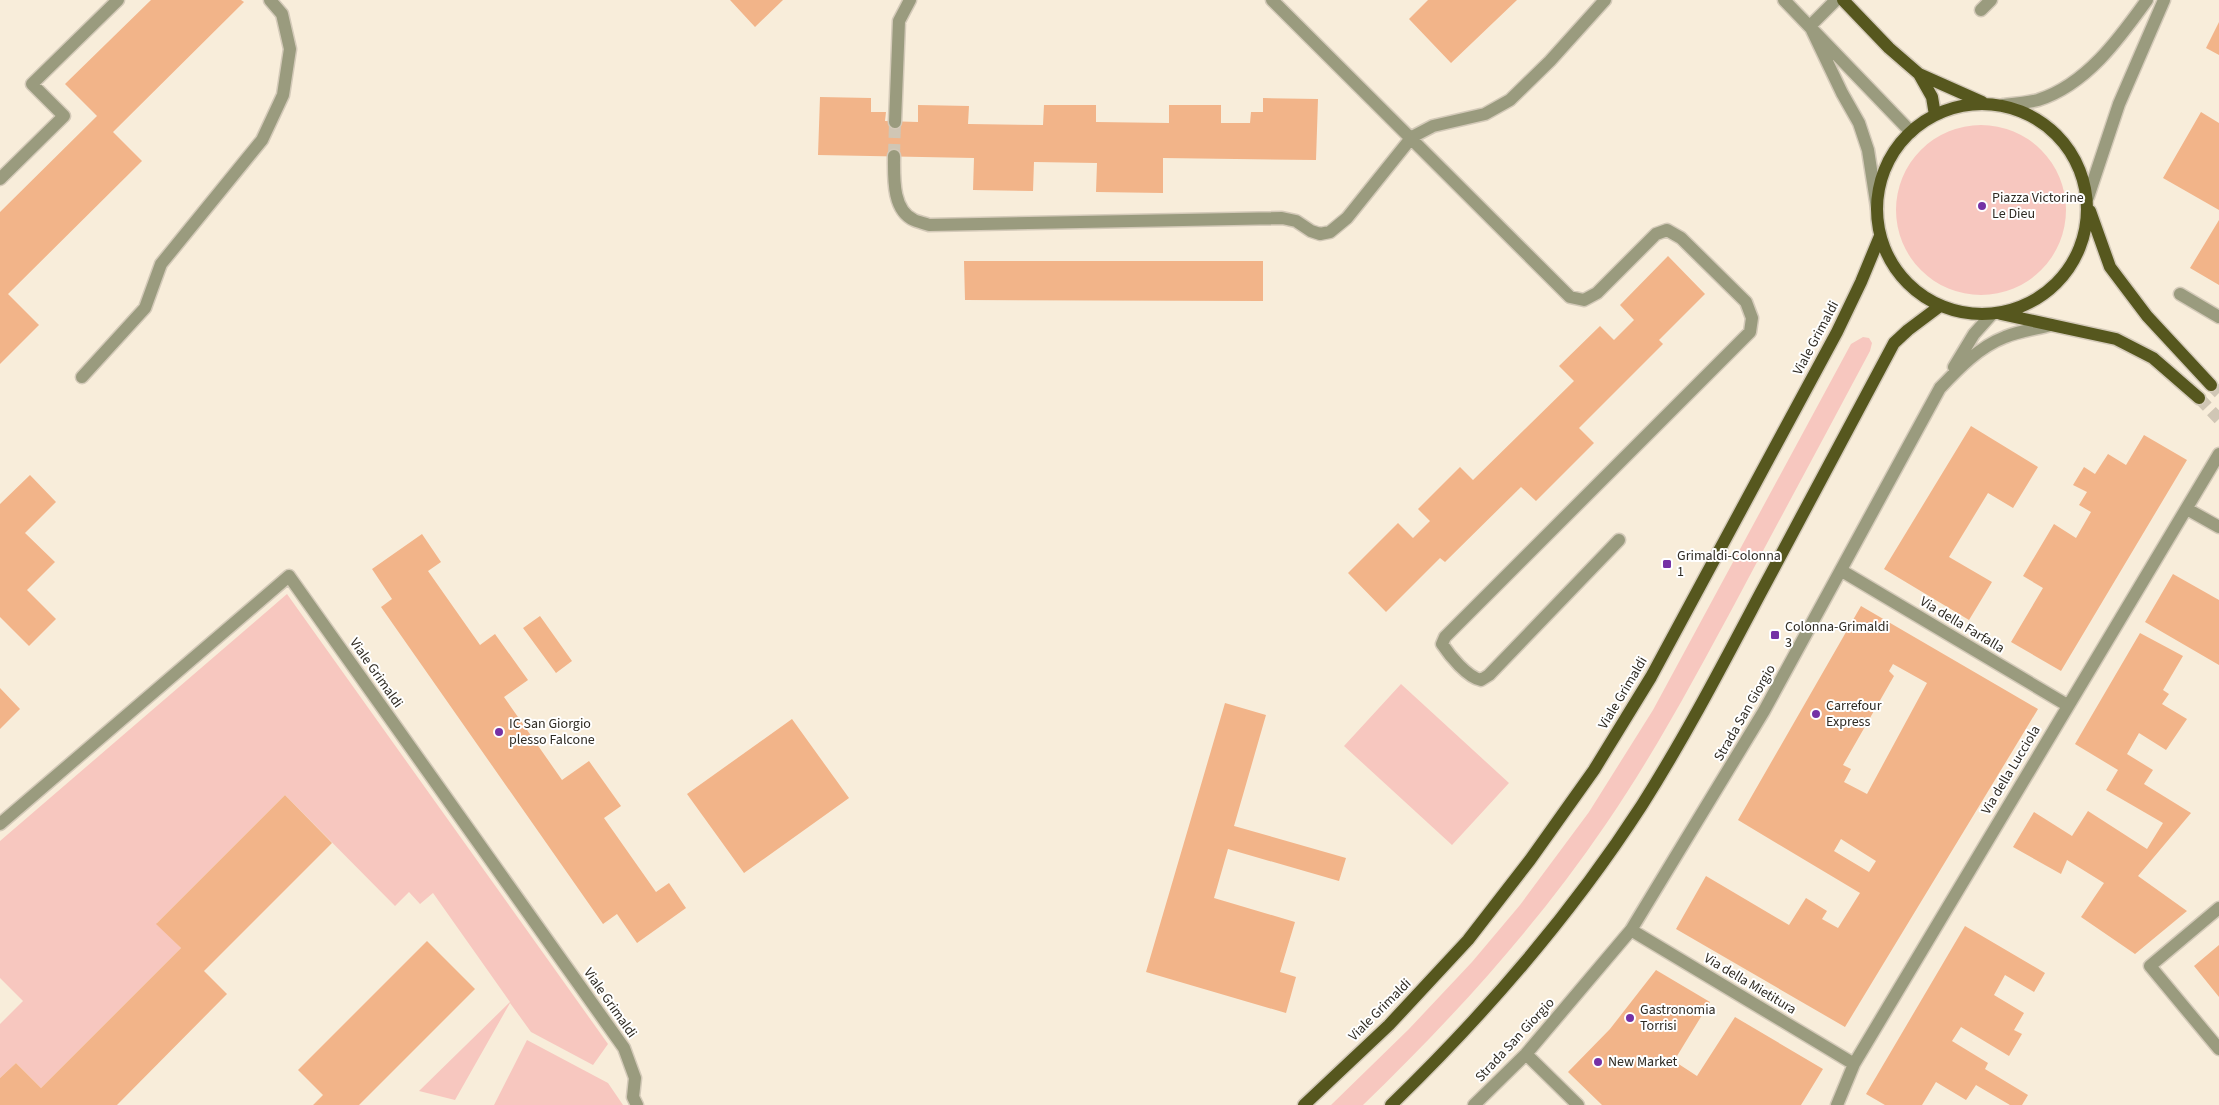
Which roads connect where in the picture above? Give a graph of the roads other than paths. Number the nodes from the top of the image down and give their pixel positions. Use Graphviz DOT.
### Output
graph roads {
  1 [pos="118,0"];
  2 [pos="270,0"];
  3 [pos="910,0"];
  4 [pos="1272,0"];
  5 [pos="1605,0"];
  6 [pos="1784,0"];
  7 [pos="1836,0"];
  8 [pos="1843,0"];
  9 [pos="1991,0"];
  10 [pos="2148,0"];
  11 [pos="2164,0"];
  12 [pos="1981,10"];
  13 [pos="1810,26"];
  14 [pos="1919,74"];
  15 [pos="1985,103"];
  16 [pos="2003,105"];
  17 [pos="1935,115"];
  18 [pos="895,122"];
  19 [pos="1912,132"];
  20 [pos="1412,138"];
  21 [pos="894,156"];
  22 [pos="0,179"];
  23 [pos="2088,200"];
  24 [pos="1876,208"];
  25 [pos="1880,236"];
  26 [pos="2180,294"];
  27 [pos="1940,306"];
  28 [pos="1996,314"];
  29 [pos="2219,317"];
  30 [pos="2051,325"];
  31 [pos="82,378"];
  32 [pos="2211,385"];
  33 [pos="1940,388"];
  34 [pos="2199,398"];
  35 [pos="2219,454"];
  36 [pos="2187,509"];
  37 [pos="2219,527"];
  38 [pos="1619,540"];
  39 [pos="1842,571"];
  40 [pos="2067,705"];
  41 [pos="0,824"];
  42 [pos="2219,908"];
  43 [pos="1631,930"];
  44 [pos="2219,1049"];
  45 [pos="1526,1054"];
  46 [pos="1854,1064"];
  47 [pos="637,1105"];
  48 [pos="1304,1105"];
  49 [pos="1391,1105"];
  50 [pos="1474,1105"];
  51 [pos="1578,1105"];
  52 [pos="1837,1105"];
  1 -- 22 [label="street"];
  2 -- 31 [label="street"];
  3 -- 18 [label="street"];
  4 -- 20 [label="street"];
  5 -- 20 [label="street"];
  6 -- 13 [label="street"];
  7 -- 13 [label="street"];
  8 -- 14 [label="main road"];
  9 -- 12 [label="street"];
  10 -- 16 [label="street"];
  11 -- 23 [label="street"];
  13 -- 19 [label="street"];
  13 -- 24 [label="street"];
  14 -- 15 [label="main road"];
  14 -- 17 [label="main road"];
  15 -- 16 [label="main road"];
  15 -- 17 [label="main road"];
  16 -- 23 [label="main road"];
  17 -- 19 [label="main road"];
  19 -- 24 [label="main road"];
  20 -- 21 [label="street"];
  20 -- 38 [label="street"];
  23 -- 28 [label="main road"];
  23 -- 32 [label="main road"];
  24 -- 25 [label="main road"];
  25 -- 27 [label="main road"];
  25 -- 48 [label="main road, Viale Grimaldi"];
  26 -- 29 [label="street"];
  27 -- 28 [label="main road"];
  27 -- 49 [label="main road"];
  28 -- 30 [label="main road"];
  28 -- 33 [label="street"];
  30 -- 33 [label="street, Strada San Giorgio"];
  30 -- 34 [label="main road"];
  33 -- 39 [label="street, Strada San Giorgio"];
  35 -- 36 [label="street, Via della Lucciola"];
  36 -- 37 [label="street"];
  36 -- 40 [label="street, Via della Lucciola"];
  39 -- 40 [label="street, Via della Farfalla"];
  39 -- 43 [label="street, Strada San Giorgio"];
  40 -- 46 [label="street, Via della Lucciola"];
  41 -- 47 [label="street, Viale Grimaldi"];
  42 -- 44 [label="street"];
  43 -- 45 [label="street, Strada San Giorgio"];
  43 -- 46 [label="street, Via della Mietitura"];
  45 -- 50 [label="street, Strada San Giorgio"];
  45 -- 51 [label="street"];
  46 -- 52 [label="street, Via della Lucciola"];
}
